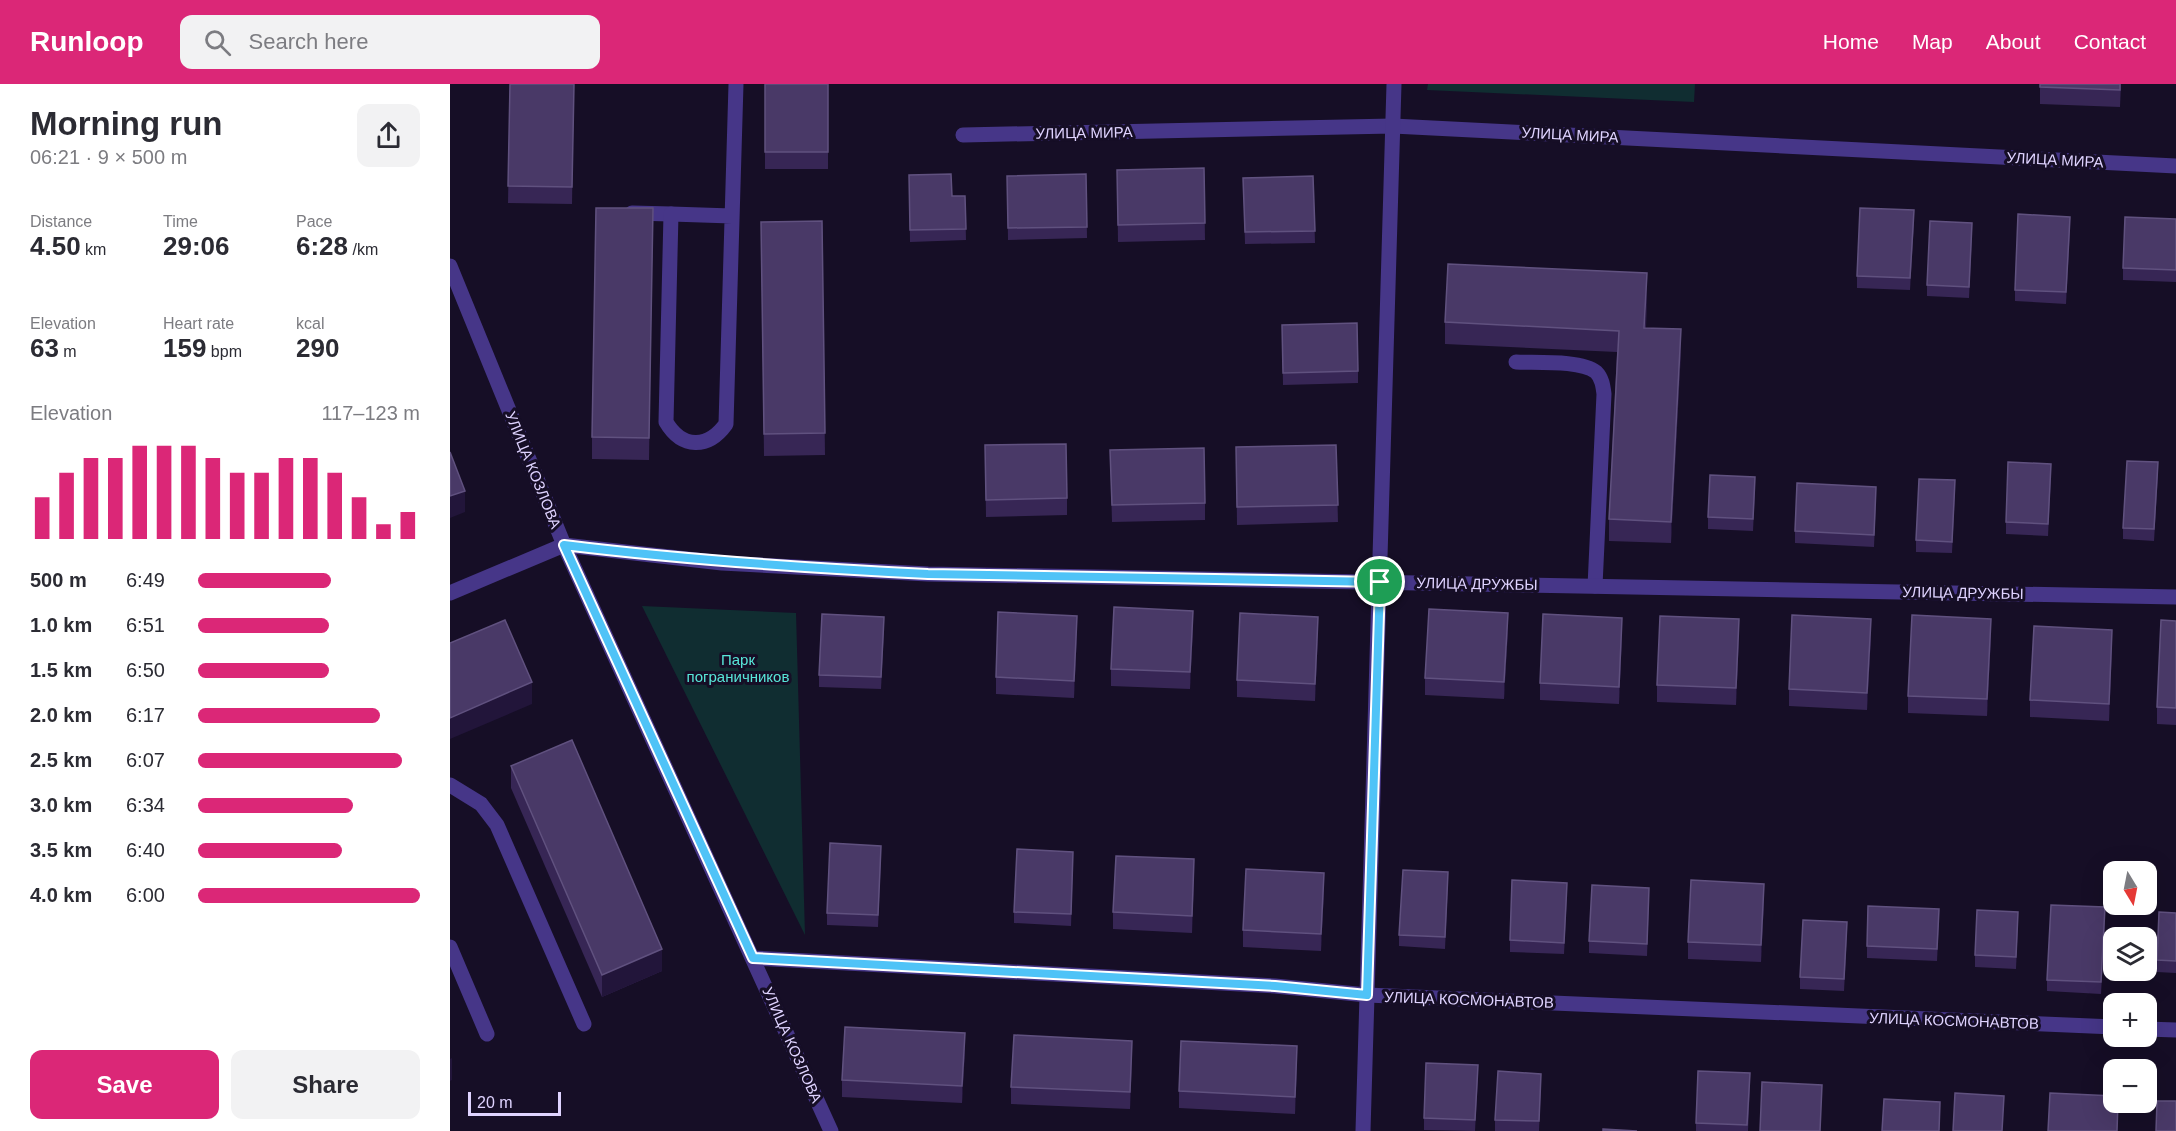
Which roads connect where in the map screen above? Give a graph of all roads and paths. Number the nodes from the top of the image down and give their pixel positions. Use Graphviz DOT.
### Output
graph roads {
  1 [pos="736,84"];
  2 [pos="1394,84"];
  3 [pos="1393,126"];
  4 [pos="963,135"];
  5 [pos="2176,166"];
  6 [pos="618,213"];
  7 [pos="671,214"];
  8 [pos="732,216"];
  9 [pos="450,266"];
  10 [pos="1516,362"];
  11 [pos="564,545"];
  12 [pos="1380,582"];
  13 [pos="1595,586"];
  14 [pos="450,593"];
  15 [pos="2176,597"];
  16 [pos="450,785"];
  17 [pos="450,947"];
  18 [pos="753,958"];
  19 [pos="1367,995"];
  20 [pos="584,1024"];
  21 [pos="2103,1028"];
  22 [pos="2157,1029"];
  23 [pos="2176,1030"];
  24 [pos="487,1034"];
  25 [pos="831,1131"];
  26 [pos="1363,1131"];
  1 -- 8 [label="street"];
  2 -- 3 [label="street"];
  3 -- 4 [label="street, УЛИЦА МИРА"];
  3 -- 5 [label="street, УЛИЦА МИРА"];
  3 -- 12 [label="street"];
  6 -- 7 [label="street"];
  7 -- 8 [label="street"];
  7 -- 8 [label="street"];
  9 -- 11 [label="street, УЛИЦА КОЗЛОВА"];
  10 -- 13 [label="street"];
  11 -- 12 [label="street, УЛИЦА ДРУЖБЫ"];
  11 -- 14 [label="street"];
  11 -- 18 [label="street, УЛИЦА КОЗЛОВА"];
  12 -- 13 [label="street, УЛИЦА ДРУЖБЫ"];
  12 -- 19 [label="street"];
  13 -- 15 [label="street, УЛИЦА ДРУЖБЫ"];
  16 -- 20 [label="street"];
  17 -- 24 [label="street"];
  18 -- 19 [label="street, УЛИЦА КОСМОНАВТОВ"];
  18 -- 25 [label="street, УЛИЦА КОЗЛОВА"];
  19 -- 21 [label="street, УЛИЦА КОСМОНАВТОВ"];
  19 -- 26 [label="street"];
  22 -- 23 [label="street"];
}
